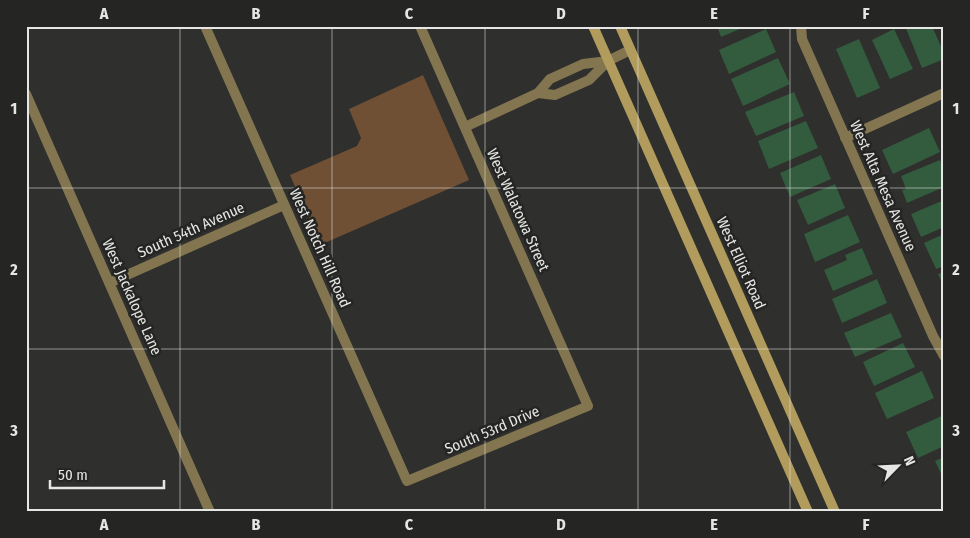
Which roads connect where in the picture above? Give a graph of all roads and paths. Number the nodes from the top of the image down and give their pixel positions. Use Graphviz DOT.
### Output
graph roads {
  1 [pos="205,26"];
  2 [pos="420,26"];
  3 [pos="593,26"];
  4 [pos="620,26"];
  5 [pos="801,26"];
  6 [pos="630,50"];
  7 [pos="608,61"];
  8 [pos="944,93"];
  9 [pos="26,94"];
  10 [pos="538,94"];
  11 [pos="465,127"];
  12 [pos="845,138"];
  13 [pos="284,205"];
  14 [pos="110,283"];
  15 [pos="944,356"];
  16 [pos="588,406"];
  17 [pos="408,481"];
  18 [pos="210,512"];
  19 [pos="808,512"];
  20 [pos="835,512"];
  1 -- 13 [label="street, West Notch Hill Road"];
  2 -- 11 [label="street, West Walatowa Street"];
  3 -- 7 [label="main road"];
  4 -- 6 [label="main road, West Elliot Road"];
  5 -- 12 [label="street, West Alta Mesa Avenue"];
  6 -- 7 [label="street"];
  6 -- 20 [label="main road, West Elliot Road"];
  7 -- 10 [label="street"];
  7 -- 10 [label="street"];
  7 -- 19 [label="main road"];
  8 -- 12 [label="street"];
  9 -- 14 [label="street, West Jackalope Lane"];
  10 -- 11 [label="street"];
  11 -- 16 [label="street, West Walatowa Street"];
  12 -- 15 [label="street, West Alta Mesa Avenue"];
  13 -- 14 [label="street, South 54th Avenue"];
  13 -- 17 [label="street, West Notch Hill Road"];
  14 -- 18 [label="street, West Jackalope Lane"];
  16 -- 17 [label="street, South 53rd Drive"];
}
